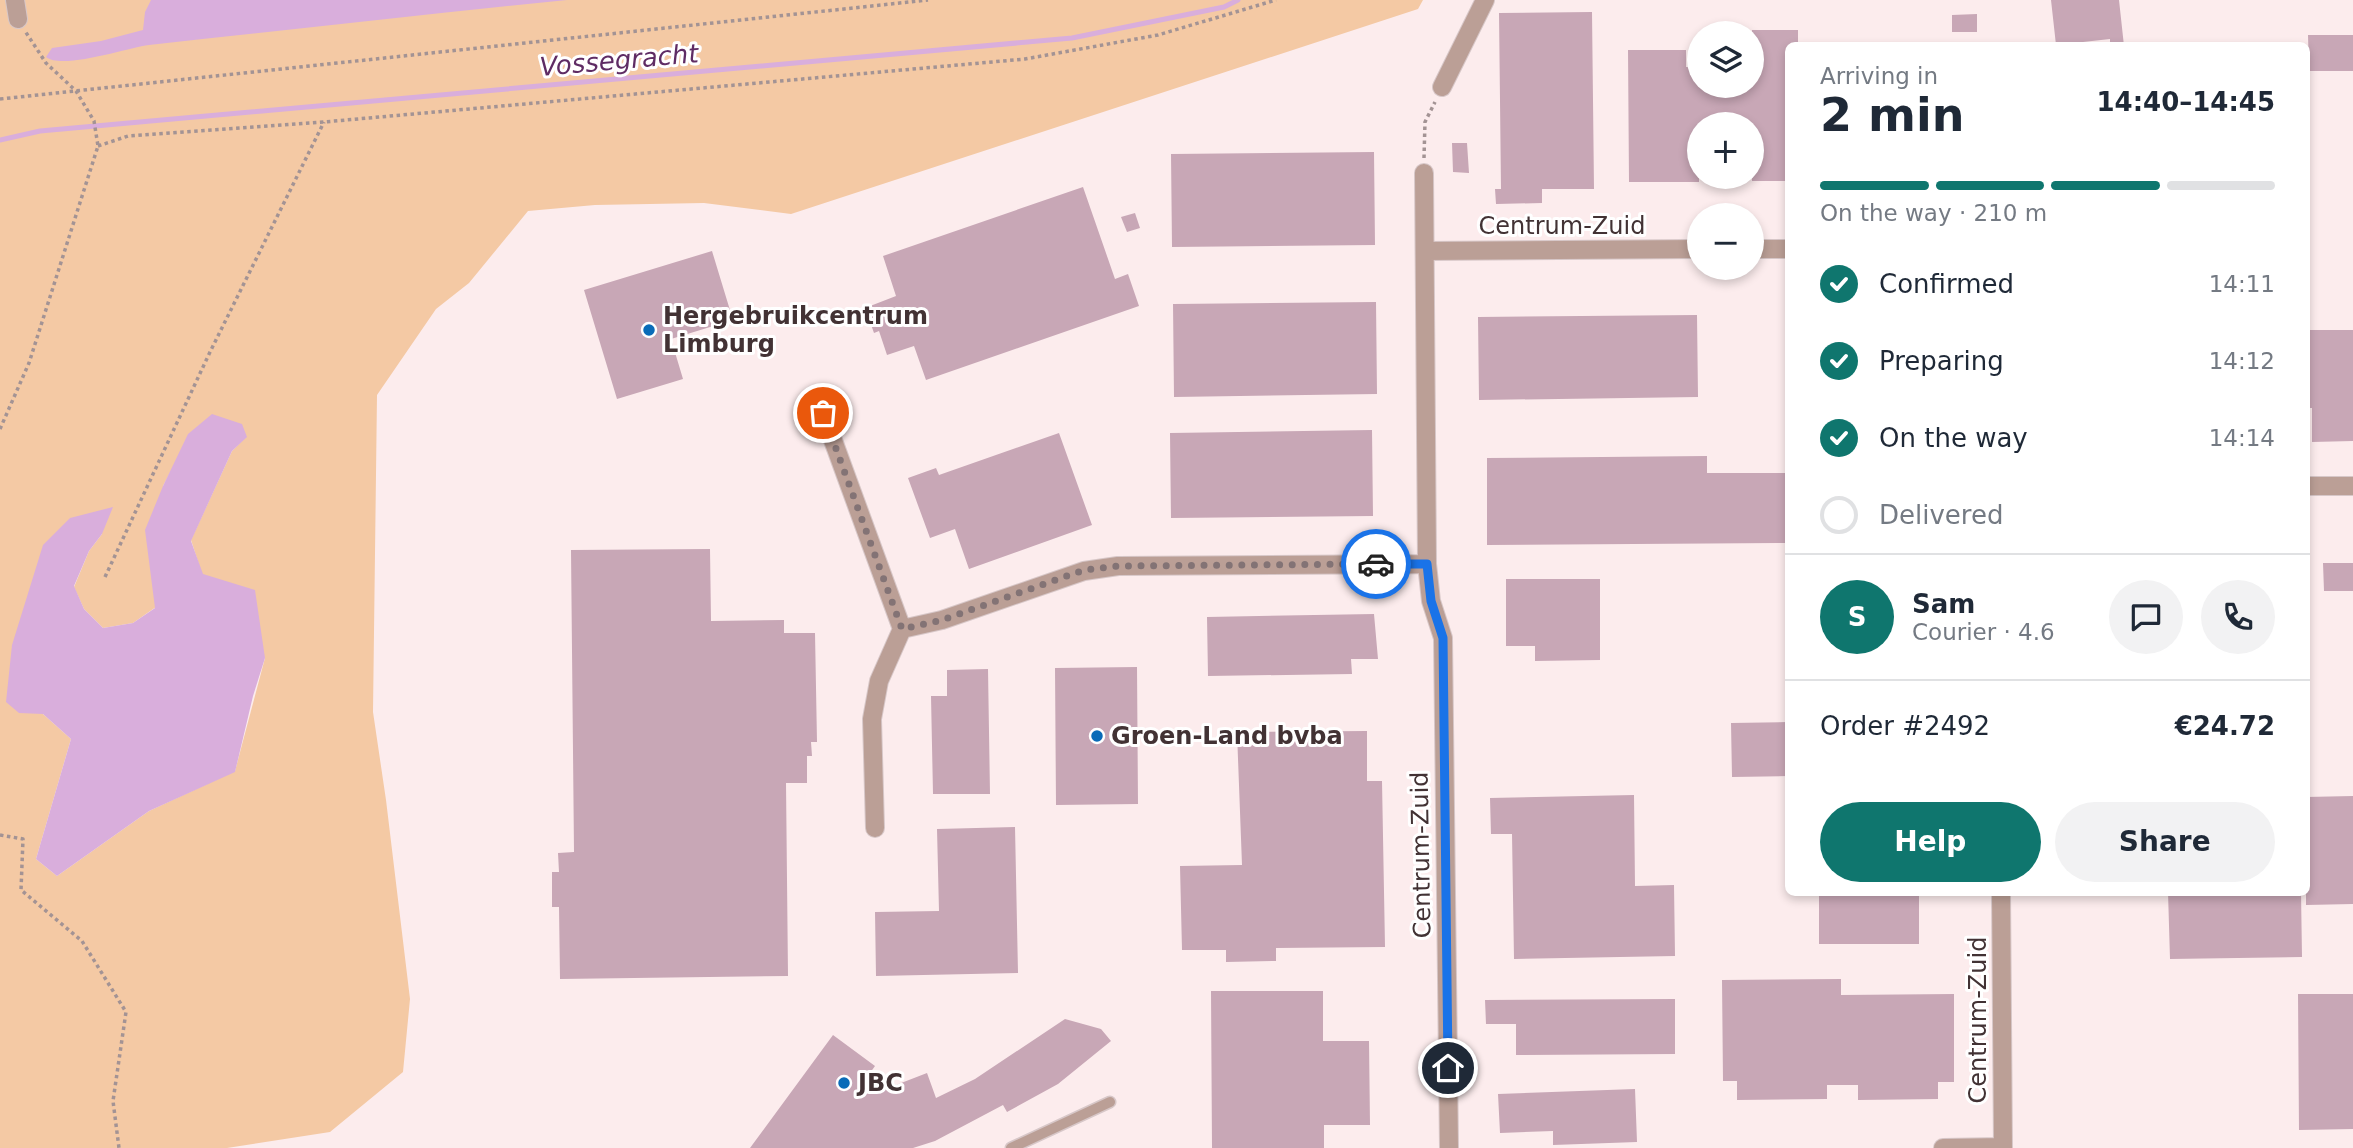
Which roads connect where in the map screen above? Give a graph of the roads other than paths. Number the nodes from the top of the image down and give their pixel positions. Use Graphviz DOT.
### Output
graph roads {
  1 [pos="15,0"];
  2 [pos="1485,0"];
  3 [pos="18,19"];
  4 [pos="1442,87"];
  5 [pos="1424,173"];
  6 [pos="1687,249"];
  7 [pos="1764,249"];
  8 [pos="1785,249"];
  9 [pos="1426,251"];
  10 [pos="823,413"];
  11 [pos="2310,486"];
  12 [pos="2353,486"];
  13 [pos="1427,564"];
  14 [pos="902,629"];
  15 [pos="875,828"];
  16 [pos="2001,896"];
  17 [pos="1110,1102"];
  18 [pos="1011,1148"];
  19 [pos="1449,1148"];
  20 [pos="1943,1148"];
  21 [pos="2003,1148"];
  1 -- 3 [label="street"];
  2 -- 4 [label="street"];
  5 -- 9 [label="street, Centrum-Zuid"];
  6 -- 9 [label="street, Centrum-Zuid"];
  7 -- 8 [label="street"];
  9 -- 13 [label="street, Centrum-Zuid"];
  10 -- 14 [label="street"];
  11 -- 12 [label="street"];
  13 -- 14 [label="street"];
  13 -- 19 [label="street, Centrum-Zuid"];
  14 -- 15 [label="street"];
  16 -- 21 [label="street, Centrum-Zuid"];
  17 -- 18 [label="lane"];
  20 -- 21 [label="street, Centrum-Zuid"];
}
